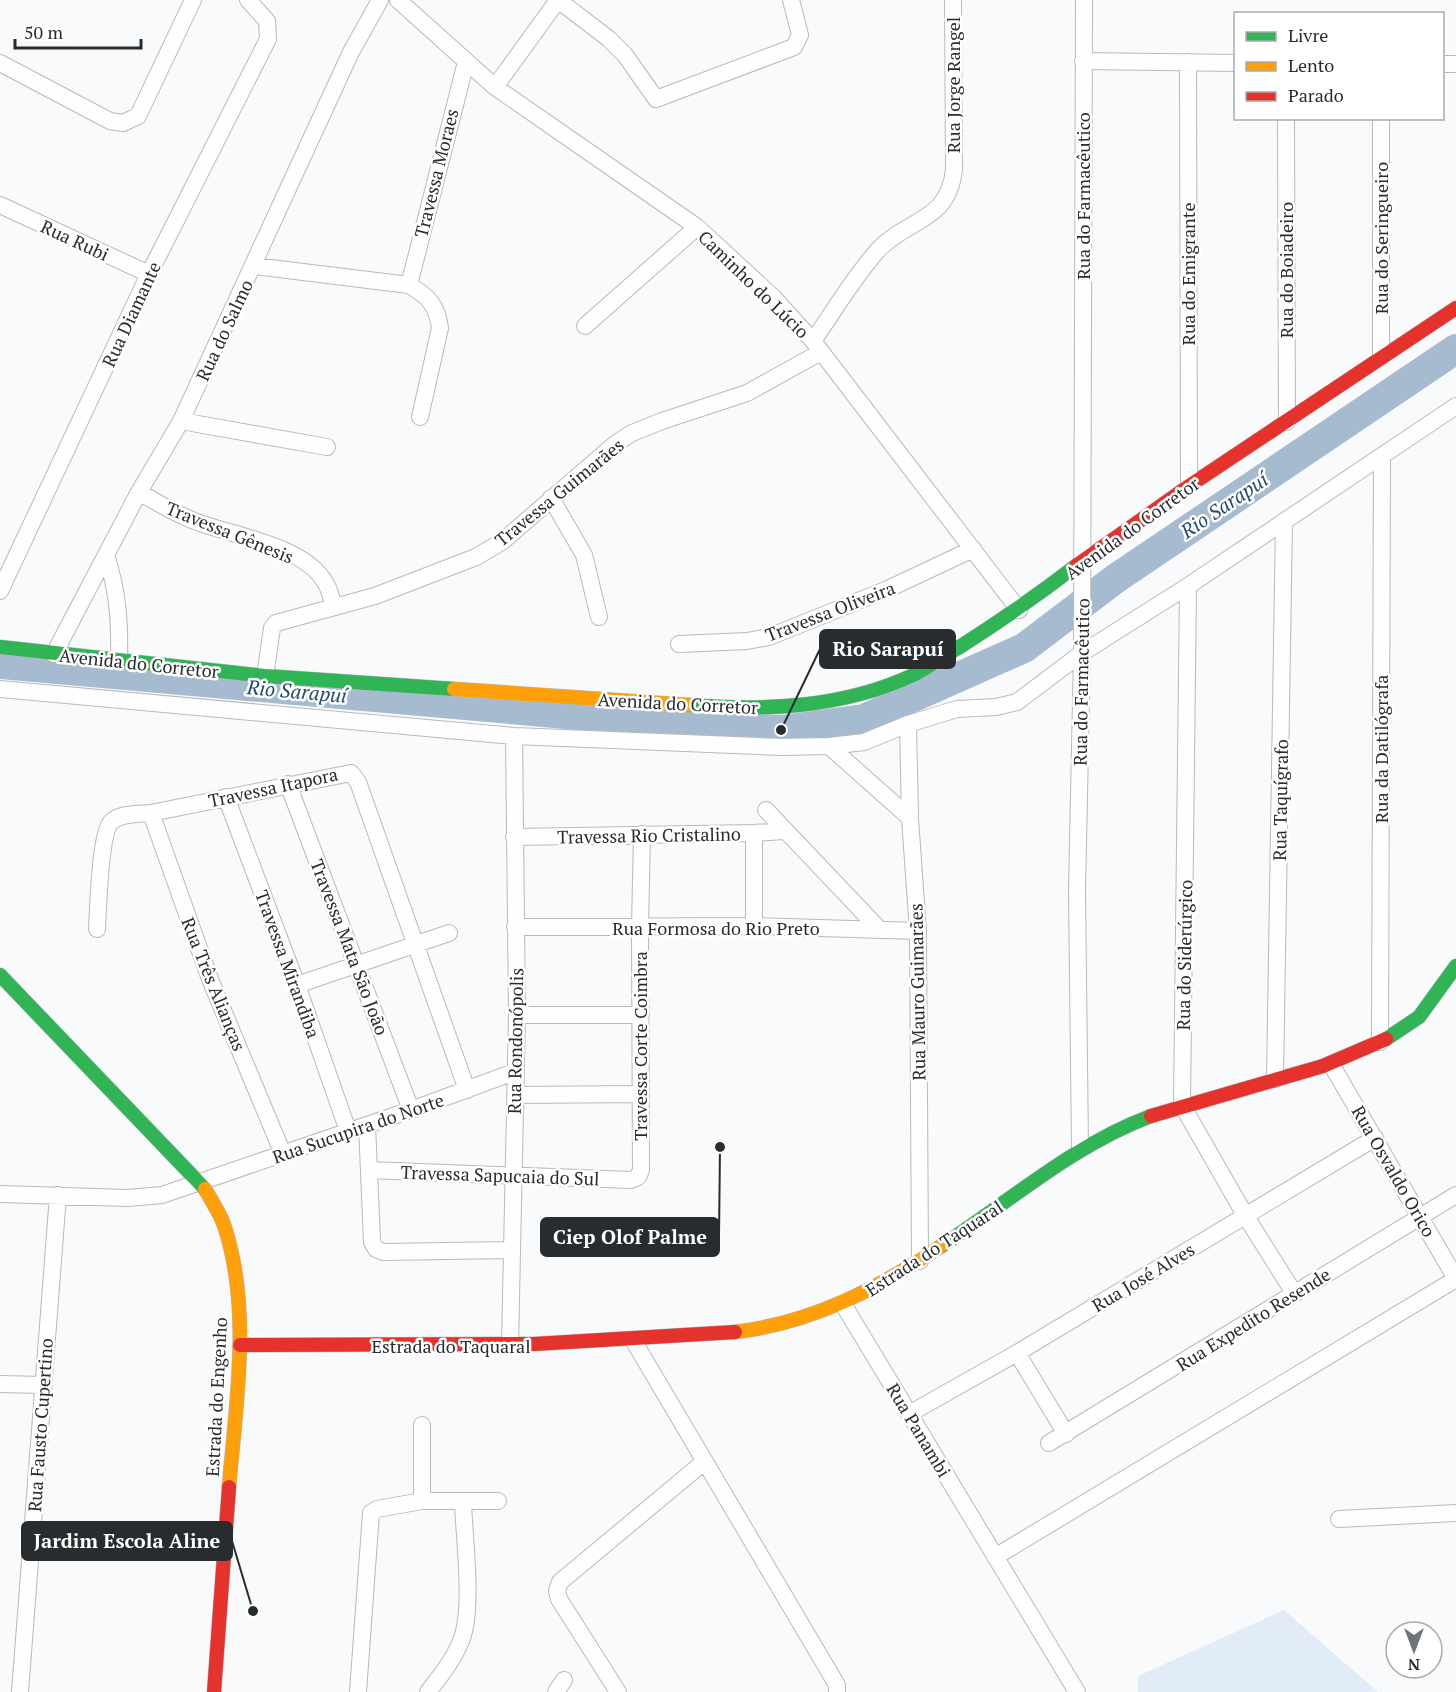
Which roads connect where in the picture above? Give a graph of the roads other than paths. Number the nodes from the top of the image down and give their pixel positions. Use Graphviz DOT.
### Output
graph roads {
  1 [pos="193,0"];
  2 [pos="248,0"];
  3 [pos="380,0"];
  4 [pos="398,0"];
  5 [pos="558,0"];
  6 [pos="792,0"];
  7 [pos="953,0"];
  8 [pos="1084,0"];
  9 [pos="1083,61"];
  10 [pos="466,62"];
  11 [pos="1188,62"];
  12 [pos="0,63"];
  13 [pos="1234,63"];
  14 [pos="495,87"];
  15 [pos="1286,120"];
  16 [pos="1381,120"];
  17 [pos="0,205"];
  18 [pos="697,227"];
  19 [pos="254,266"];
  20 [pos="149,274"];
  21 [pos="409,285"];
  22 [pos="1456,308"];
  23 [pos="585,326"];
  24 [pos="817,347"];
  25 [pos="1381,357"];
  26 [pos="1456,405"];
  27 [pos="420,417"];
  28 [pos="181,421"];
  29 [pos="1287,422"];
  30 [pos="327,447"];
  31 [pos="1382,457"];
  32 [pos="1189,486"];
  33 [pos="139,492"];
  34 [pos="551,498"];
  35 [pos="1284,521"];
  36 [pos="973,549"];
  37 [pos="106,555"];
  38 [pos="1082,562"];
  39 [pos="1188,586"];
  40 [pos="0,591"];
  41 [pos="334,606"];
  42 [pos="1018,610"];
  43 [pos="599,617"];
  44 [pos="679,644"];
  45 [pos="0,647"];
  46 [pos="1082,653"];
  47 [pos="54,654"];
  48 [pos="119,661"];
  49 [pos="265,676"];
  50 [pos="0,689"];
  51 [pos="908,724"];
  52 [pos="514,736"];
  53 [pos="829,746"];
  54 [pos="288,784"];
  55 [pos="226,797"];
  56 [pos="766,810"];
  57 [pos="151,813"];
  58 [pos="910,818"];
  59 [pos="784,831"];
  60 [pos="642,834"];
  61 [pos="754,834"];
  62 [pos="514,837"];
  63 [pos="754,926"];
  64 [pos="515,927"];
  65 [pos="640,927"];
  66 [pos="97,930"];
  67 [pos="880,930"];
  68 [pos="918,931"];
  69 [pos="449,933"];
  70 [pos="416,945"];
  71 [pos="357,965"];
  72 [pos="1456,966"];
  73 [pos="0,975"];
  74 [pos="297,985"];
  75 [pos="517,1015"];
  76 [pos="641,1015"];
  77 [pos="1380,1042"];
  78 [pos="1331,1064"];
  79 [pos="514,1072"];
  80 [pos="1275,1079"];
  81 [pos="467,1090"];
  82 [pos="641,1094"];
  83 [pos="515,1095"];
  84 [pos="1182,1105"];
  85 [pos="411,1110"];
  86 [pos="367,1125"];
  87 [pos="348,1131"];
  88 [pos="1375,1138"];
  89 [pos="1080,1148"];
  90 [pos="284,1154"];
  91 [pos="369,1170"];
  92 [pos="512,1175"];
  93 [pos="631,1180"];
  94 [pos="202,1183"];
  95 [pos="0,1194"];
  96 [pos="58,1195"];
  97 [pos="1456,1195"];
  98 [pos="1245,1215"];
  99 [pos="1421,1216"];
  100 [pos="512,1250"];
  101 [pos="920,1261"];
  102 [pos="1456,1279"];
  103 [pos="1294,1293"];
  104 [pos="843,1304"];
  105 [pos="633,1340"];
  106 [pos="240,1345"];
  107 [pos="510,1346"];
  108 [pos="1017,1353"];
  109 [pos="0,1384"];
  110 [pos="42,1385"];
  111 [pos="909,1414"];
  112 [pos="422,1425"];
  113 [pos="1066,1434"];
  114 [pos="1049,1443"];
  115 [pos="704,1462"];
  116 [pos="422,1501"];
  117 [pos="498,1501"];
  118 [pos="463,1502"];
  119 [pos="1456,1513"];
  120 [pos="1339,1519"];
  121 [pos="995,1557"];
  122 [pos="20,1692"];
  123 [pos="214,1692"];
  124 [pos="358,1692"];
  125 [pos="428,1692"];
  126 [pos="618,1692"];
  127 [pos="837,1692"];
  128 [pos="1077,1692"];
  1 -- 12 [label="street"];
  2 -- 20 [label="street, Rua Diamante"];
  3 -- 19 [label="street, Rua do Salmo"];
  4 -- 10 [label="street, Caminho do Lúcio"];
  5 -- 6 [label="street"];
  5 -- 14 [label="street"];
  7 -- 24 [label="street, Rua Jorge Rangel"];
  8 -- 9 [label="street, Rua do Farmacêutico"];
  9 -- 11 [label="street"];
  9 -- 38 [label="street, Rua do Farmacêutico"];
  10 -- 14 [label="street, Caminho do Lúcio"];
  10 -- 21 [label="street, Travessa Moraes"];
  11 -- 13 [label="street"];
  11 -- 32 [label="street, Rua do Emigrante"];
  14 -- 18 [label="street, Caminho do Lúcio"];
  15 -- 29 [label="street, Rua do Boiadeiro"];
  16 -- 25 [label="street, Rua do Seringueiro"];
  17 -- 20 [label="street, Rua Rubi"];
  18 -- 23 [label="street"];
  18 -- 24 [label="street, Caminho do Lúcio"];
  19 -- 21 [label="street"];
  19 -- 28 [label="street, Rua do Salmo"];
  20 -- 40 [label="street, Rua Diamante"];
  21 -- 27 [label="street"];
  22 -- 25 [label="street, Avenida do Corretor"];
  24 -- 34 [label="street, Travessa Guimarães"];
  24 -- 36 [label="street, Caminho do Lúcio"];
  25 -- 29 [label="street, Avenida do Corretor"];
  26 -- 31 [label="street"];
  28 -- 30 [label="street"];
  28 -- 33 [label="street, Rua do Salmo"];
  29 -- 32 [label="street, Avenida do Corretor"];
  31 -- 35 [label="street"];
  31 -- 77 [label="street, Rua da Datilógrafa"];
  32 -- 38 [label="street, Avenida do Corretor"];
  33 -- 37 [label="street, Rua do Salmo"];
  33 -- 41 [label="street, Travessa Gênesis"];
  34 -- 41 [label="street, Travessa Guimarães"];
  34 -- 43 [label="street"];
  35 -- 39 [label="street"];
  35 -- 80 [label="street, Rua Taquígrafo"];
  36 -- 42 [label="street, Caminho do Lúcio"];
  36 -- 44 [label="street, Travessa Oliveira"];
  37 -- 47 [label="street, Rua do Salmo"];
  37 -- 48 [label="street"];
  38 -- 42 [label="street, Avenida do Corretor"];
  38 -- 46 [label="street, Rua do Farmacêutico"];
  39 -- 46 [label="street"];
  39 -- 84 [label="street, Rua do Siderúrgico"];
  41 -- 49 [label="street, Travessa Guimarães"];
  42 -- 49 [label="street, Avenida do Corretor"];
  45 -- 47 [label="street, Avenida do Corretor"];
  46 -- 51 [label="street"];
  46 -- 89 [label="street, Rua do Farmacêutico"];
  47 -- 48 [label="street, Avenida do Corretor"];
  48 -- 49 [label="street, Avenida do Corretor"];
  50 -- 52 [label="street"];
  51 -- 53 [label="street"];
  51 -- 58 [label="street, Rua Mauro Guimarães"];
  52 -- 53 [label="street"];
  52 -- 62 [label="street, Rua Rondonópolis"];
  53 -- 58 [label="street"];
  54 -- 55 [label="street, Travessa Itapora"];
  54 -- 70 [label="street, Travessa Itapora"];
  54 -- 71 [label="street, Travessa Mata São João"];
  55 -- 57 [label="street, Travessa Itapora"];
  55 -- 74 [label="street, Travessa Mirandiba"];
  56 -- 59 [label="street"];
  57 -- 66 [label="street, Travessa Itapora"];
  57 -- 90 [label="street, Rua Três Alianças"];
  58 -- 68 [label="street, Rua Mauro Guimarães"];
  59 -- 61 [label="street, Travessa Rio Cristalino"];
  59 -- 67 [label="street"];
  60 -- 61 [label="street, Travessa Rio Cristalino"];
  60 -- 62 [label="street, Travessa Rio Cristalino"];
  60 -- 65 [label="street, Travessa Corte Coimbra"];
  61 -- 63 [label="street"];
  62 -- 64 [label="street, Rua Rondonópolis"];
  63 -- 65 [label="street, Rua Formosa do Rio Preto"];
  63 -- 67 [label="street, Rua Formosa do Rio Preto"];
  64 -- 65 [label="street, Rua Formosa do Rio Preto"];
  64 -- 75 [label="street, Rua Rondonópolis"];
  65 -- 76 [label="street, Travessa Corte Coimbra"];
  67 -- 68 [label="street, Rua Formosa do Rio Preto"];
  68 -- 101 [label="street, Rua Mauro Guimarães"];
  69 -- 70 [label="street"];
  70 -- 71 [label="street"];
  70 -- 81 [label="street, Travessa Itapora"];
  71 -- 74 [label="street"];
  71 -- 85 [label="street, Travessa Mata São João"];
  72 -- 77 [label="street, Estrada do Taquaral"];
  73 -- 94 [label="street, Estrada do Engenho"];
  74 -- 87 [label="street, Travessa Mirandiba"];
  75 -- 76 [label="street"];
  75 -- 79 [label="street, Rua Rondonópolis"];
  76 -- 82 [label="street, Travessa Corte Coimbra"];
  77 -- 78 [label="street, Estrada do Taquaral"];
  78 -- 80 [label="street, Estrada do Taquaral"];
  78 -- 88 [label="street, Rua Osvaldo Orico"];
  79 -- 81 [label="street, Rua Sucupira do Norte"];
  79 -- 83 [label="street, Rua Rondonópolis"];
  80 -- 84 [label="street, Estrada do Taquaral"];
  81 -- 85 [label="street, Rua Sucupira do Norte"];
  82 -- 83 [label="street"];
  82 -- 93 [label="street, Travessa Corte Coimbra"];
  83 -- 92 [label="street, Rua Rondonópolis"];
  84 -- 89 [label="street, Estrada do Taquaral"];
  84 -- 98 [label="street"];
  85 -- 86 [label="street, Rua Sucupira do Norte"];
  86 -- 87 [label="street, Rua Sucupira do Norte"];
  86 -- 91 [label="street"];
  87 -- 90 [label="street, Rua Sucupira do Norte"];
  88 -- 98 [label="street, Rua José Alves"];
  88 -- 99 [label="street, Rua Osvaldo Orico"];
  89 -- 101 [label="street, Estrada do Taquaral"];
  90 -- 94 [label="street, Rua Sucupira do Norte"];
  91 -- 92 [label="street, Travessa Sapucaia do Sul"];
  91 -- 100 [label="street"];
  92 -- 93 [label="street, Travessa Sapucaia do Sul"];
  92 -- 100 [label="street, Rua Rondonópolis"];
  94 -- 96 [label="street, Rua Sucupira do Norte"];
  94 -- 106 [label="street, Estrada do Engenho"];
  95 -- 96 [label="street, Rua Sucupira do Norte"];
  96 -- 110 [label="street, Rua Fausto Cupertino"];
  97 -- 99 [label="street, Rua Expedito Resende"];
  98 -- 103 [label="street"];
  98 -- 108 [label="street, Rua José Alves"];
  99 -- 102 [label="street, Rua Osvaldo Orico"];
  99 -- 103 [label="street, Rua Expedito Resende"];
  100 -- 107 [label="street, Rua Rondonópolis"];
  101 -- 104 [label="street, Estrada do Taquaral"];
  102 -- 121 [label="street"];
  103 -- 113 [label="street, Rua Expedito Resende"];
  104 -- 105 [label="street, Estrada do Taquaral"];
  104 -- 111 [label="street, Rua Panambi"];
  105 -- 107 [label="street, Estrada do Taquaral"];
  105 -- 115 [label="street"];
  106 -- 107 [label="street, Estrada do Taquaral"];
  106 -- 123 [label="street, Estrada do Engenho"];
  108 -- 111 [label="street, Rua José Alves"];
  108 -- 113 [label="street"];
  109 -- 110 [label="street"];
  110 -- 122 [label="street, Rua Fausto Cupertino"];
  111 -- 121 [label="street, Rua Panambi"];
  112 -- 116 [label="street"];
  113 -- 114 [label="street, Rua Expedito Resende"];
  115 -- 126 [label="street"];
  115 -- 127 [label="street"];
  116 -- 118 [label="street"];
  116 -- 124 [label="street"];
  117 -- 118 [label="street"];
  118 -- 125 [label="street"];
  119 -- 120 [label="street"];
  121 -- 128 [label="street, Rua Panambi"];
}
